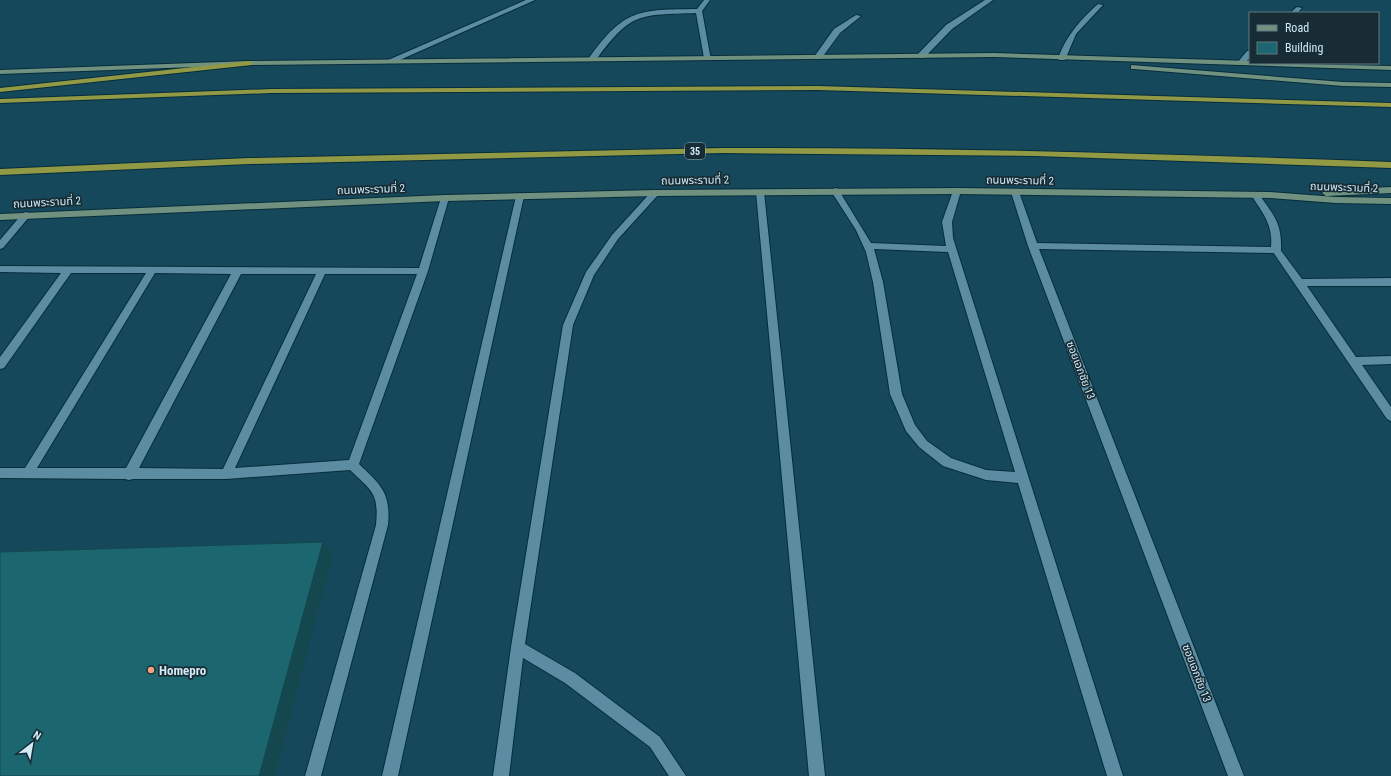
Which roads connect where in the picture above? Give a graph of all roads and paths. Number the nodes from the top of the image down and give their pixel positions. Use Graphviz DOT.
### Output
graph roads {
  1 [pos="532,0"];
  2 [pos="707,0"];
  3 [pos="990,0"];
  4 [pos="1100,5"];
  5 [pos="1299,8"];
  6 [pos="699,11"];
  7 [pos="1294,12"];
  8 [pos="858,16"];
  9 [pos="1249,54"];
  10 [pos="994,55"];
  11 [pos="921,56"];
  12 [pos="818,57"];
  13 [pos="593,58"];
  14 [pos="708,58"];
  15 [pos="1062,58"];
  16 [pos="390,61"];
  17 [pos="249,63"];
  18 [pos="1241,63"];
  19 [pos="1249,63"];
  20 [pos="1303,64"];
  21 [pos="1365,65"];
  22 [pos="1391,68"];
  23 [pos="0,72"];
  24 [pos="1391,85"];
  25 [pos="0,90"];
  26 [pos="0,102"];
  27 [pos="1391,106"];
  28 [pos="1391,165"];
  29 [pos="0,172"];
  30 [pos="1391,190"];
  31 [pos="835,191"];
  32 [pos="957,191"];
  33 [pos="760,192"];
  34 [pos="1016,192"];
  35 [pos="655,193"];
  36 [pos="520,196"];
  37 [pos="1256,196"];
  38 [pos="1270,196"];
  39 [pos="446,198"];
  40 [pos="1391,200"];
  41 [pos="26,215"];
  42 [pos="0,217"];
  43 [pos="0,246"];
  44 [pos="868,246"];
  45 [pos="1034,246"];
  46 [pos="951,249"];
  47 [pos="1276,250"];
  48 [pos="0,269"];
  49 [pos="69,269"];
  50 [pos="153,269"];
  51 [pos="238,270"];
  52 [pos="322,271"];
  53 [pos="423,271"];
  54 [pos="1391,282"];
  55 [pos="1300,283"];
  56 [pos="1391,360"];
  57 [pos="1354,361"];
  58 [pos="0,365"];
  59 [pos="1391,416"];
  60 [pos="353,465"];
  61 [pos="0,473"];
  62 [pos="28,473"];
  63 [pos="226,474"];
  64 [pos="129,475"];
  65 [pos="1022,478"];
  66 [pos="518,647"];
  67 [pos="313,776"];
  68 [pos="390,776"];
  69 [pos="501,776"];
  70 [pos="678,776"];
  71 [pos="817,776"];
  72 [pos="1115,776"];
  73 [pos="1236,776"];
  1 -- 16 [label="street"];
  2 -- 6 [label="street"];
  3 -- 11 [label="street"];
  4 -- 15 [label="street"];
  5 -- 7 [label="street"];
  6 -- 13 [label="street"];
  6 -- 14 [label="street"];
  8 -- 12 [label="street"];
  9 -- 18 [label="street"];
  10 -- 11 [label="main road"];
  10 -- 15 [label="main road"];
  10 -- 24 [label="main road"];
  11 -- 12 [label="main road"];
  12 -- 14 [label="main road"];
  13 -- 14 [label="main road"];
  13 -- 16 [label="main road"];
  15 -- 18 [label="main road"];
  16 -- 17 [label="main road"];
  17 -- 23 [label="main road"];
  17 -- 25 [label="highway"];
  18 -- 19 [label="main road"];
  20 -- 21 [label="main road"];
  21 -- 22 [label="main road"];
  26 -- 27 [label="highway"];
  28 -- 29 [label="highway, 35"];
  30 -- 38 [label="main road"];
  31 -- 32 [label="main road, ถนนพระรามที่ 2"];
  31 -- 33 [label="main road, ถนนพระรามที่ 2"];
  31 -- 44 [label="street"];
  32 -- 34 [label="main road, ถนนพระรามที่ 2"];
  32 -- 46 [label="street"];
  33 -- 35 [label="main road, ถนนพระรามที่ 2"];
  33 -- 71 [label="street"];
  34 -- 37 [label="main road, ถนนพระรามที่ 2"];
  34 -- 45 [label="street, ซอยเอกชัย 13"];
  35 -- 36 [label="main road, ถนนพระรามที่ 2"];
  35 -- 66 [label="street"];
  36 -- 39 [label="main road, ถนนพระรามที่ 2"];
  36 -- 68 [label="street"];
  37 -- 38 [label="main road, ถนนพระรามที่ 2"];
  37 -- 47 [label="street"];
  38 -- 40 [label="main road, ถนนพระรามที่ 2"];
  39 -- 41 [label="main road, ถนนพระรามที่ 2"];
  39 -- 53 [label="street"];
  41 -- 42 [label="main road, ถนนพระรามที่ 2"];
  41 -- 43 [label="street"];
  44 -- 46 [label="street"];
  44 -- 65 [label="street"];
  45 -- 47 [label="street"];
  45 -- 73 [label="street, ซอยเอกชัย 13"];
  46 -- 65 [label="street"];
  47 -- 55 [label="street"];
  48 -- 49 [label="street"];
  49 -- 50 [label="street"];
  49 -- 58 [label="street"];
  50 -- 51 [label="street"];
  50 -- 62 [label="street"];
  51 -- 52 [label="street"];
  51 -- 64 [label="street"];
  52 -- 53 [label="street"];
  52 -- 63 [label="street"];
  53 -- 60 [label="street"];
  54 -- 55 [label="street"];
  55 -- 57 [label="street"];
  56 -- 57 [label="street"];
  57 -- 59 [label="street"];
  60 -- 63 [label="street"];
  60 -- 67 [label="street"];
  61 -- 62 [label="street"];
  62 -- 64 [label="street"];
  63 -- 64 [label="street"];
  65 -- 72 [label="street"];
  66 -- 69 [label="street"];
  66 -- 70 [label="street"];
}
